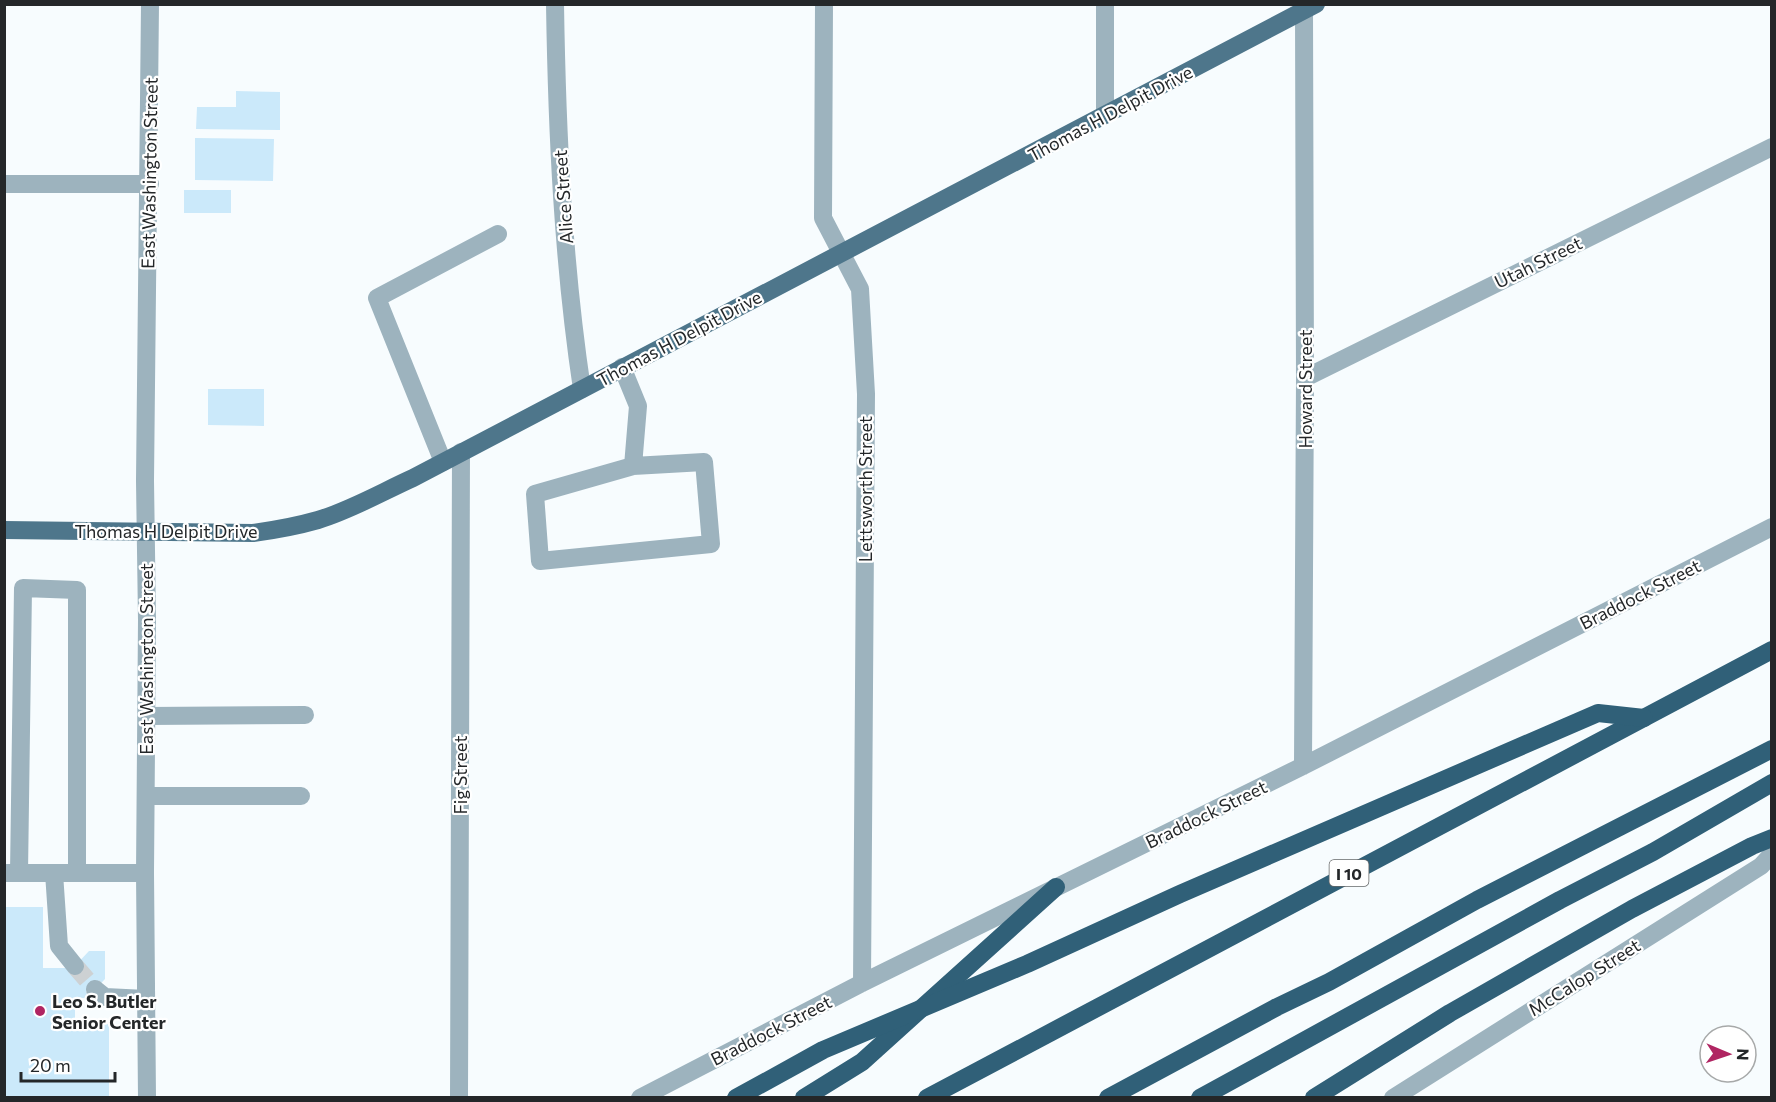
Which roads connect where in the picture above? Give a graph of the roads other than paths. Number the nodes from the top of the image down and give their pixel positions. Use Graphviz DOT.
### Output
graph roads {
  1 [pos="150,4"];
  2 [pos="555,4"];
  3 [pos="824,4"];
  4 [pos="1105,4"];
  5 [pos="1310,8"];
  6 [pos="1105,116"];
  7 [pos="1772,147"];
  8 [pos="4,184"];
  9 [pos="150,184"];
  10 [pos="498,234"];
  11 [pos="841,254"];
  12 [pos="622,367"];
  13 [pos="1305,378"];
  14 [pos="582,389"];
  15 [pos="461,452"];
  16 [pos="443,462"];
  17 [pos="633,466"];
  18 [pos="1772,527"];
  19 [pos="4,530"];
  20 [pos="146,532"];
  21 [pos="1772,650"];
  22 [pos="305,715"];
  23 [pos="147,716"];
  24 [pos="1644,718"];
  25 [pos="1772,749"];
  26 [pos="1303,766"];
  27 [pos="1772,783"];
  28 [pos="146,796"];
  29 [pos="301,796"];
  30 [pos="1772,838"];
  31 [pos="1772,854"];
  32 [pos="12,873"];
  33 [pos="54,873"];
  34 [pos="77,873"];
  35 [pos="145,873"];
  36 [pos="1056,887"];
  37 [pos="75,966"];
  38 [pos="862,983"];
  39 [pos="95,989"];
  40 [pos="146,999"];
  41 [pos="147,1098"];
  42 [pos="459,1098"];
  43 [pos="640,1098"];
  44 [pos="736,1098"];
  45 [pos="804,1098"];
  46 [pos="927,1098"];
  47 [pos="1108,1098"];
  48 [pos="1200,1098"];
  49 [pos="1314,1098"];
  50 [pos="1394,1098"];
  1 -- 9 [label="street, East Washington Street"];
  2 -- 14 [label="street, Alice Street"];
  3 -- 11 [label="street, Lettsworth Street"];
  4 -- 6 [label="street"];
  5 -- 6 [label="main road, Thomas H Delpit Drive"];
  5 -- 13 [label="street, Howard Street"];
  6 -- 11 [label="main road, Thomas H Delpit Drive"];
  7 -- 13 [label="street, Utah Street"];
  8 -- 9 [label="street"];
  9 -- 20 [label="street, East Washington Street"];
  10 -- 16 [label="street"];
  11 -- 12 [label="main road, Thomas H Delpit Drive"];
  11 -- 38 [label="street, Lettsworth Street"];
  12 -- 14 [label="main road, Thomas H Delpit Drive"];
  12 -- 17 [label="street"];
  13 -- 26 [label="street, Howard Street"];
  14 -- 15 [label="main road, Thomas H Delpit Drive"];
  15 -- 16 [label="main road, Thomas H Delpit Drive"];
  15 -- 42 [label="street, Fig Street"];
  16 -- 20 [label="main road, Thomas H Delpit Drive"];
  17 -- 17 [label="street"];
  18 -- 26 [label="street, Braddock Street"];
  19 -- 20 [label="main road, Thomas H Delpit Drive"];
  20 -- 23 [label="street, East Washington Street"];
  21 -- 24 [label="highway, I 10"];
  22 -- 23 [label="street"];
  23 -- 28 [label="street, East Washington Street"];
  24 -- 44 [label="highway, bridge"];
  24 -- 46 [label="highway, I 10"];
  25 -- 47 [label="highway"];
  26 -- 36 [label="street, Braddock Street"];
  27 -- 48 [label="highway"];
  28 -- 29 [label="street"];
  28 -- 35 [label="street, East Washington Street"];
  30 -- 49 [label="highway"];
  31 -- 50 [label="street, McCalop Street"];
  32 -- 33 [label="street"];
  32 -- 34 [label="street"];
  33 -- 34 [label="street"];
  33 -- 37 [label="street"];
  34 -- 35 [label="street"];
  35 -- 40 [label="street, East Washington Street"];
  36 -- 38 [label="street, Braddock Street"];
  36 -- 45 [label="highway"];
  38 -- 43 [label="street, Braddock Street"];
  39 -- 40 [label="street"];
  40 -- 41 [label="street, East Washington Street"];
}
